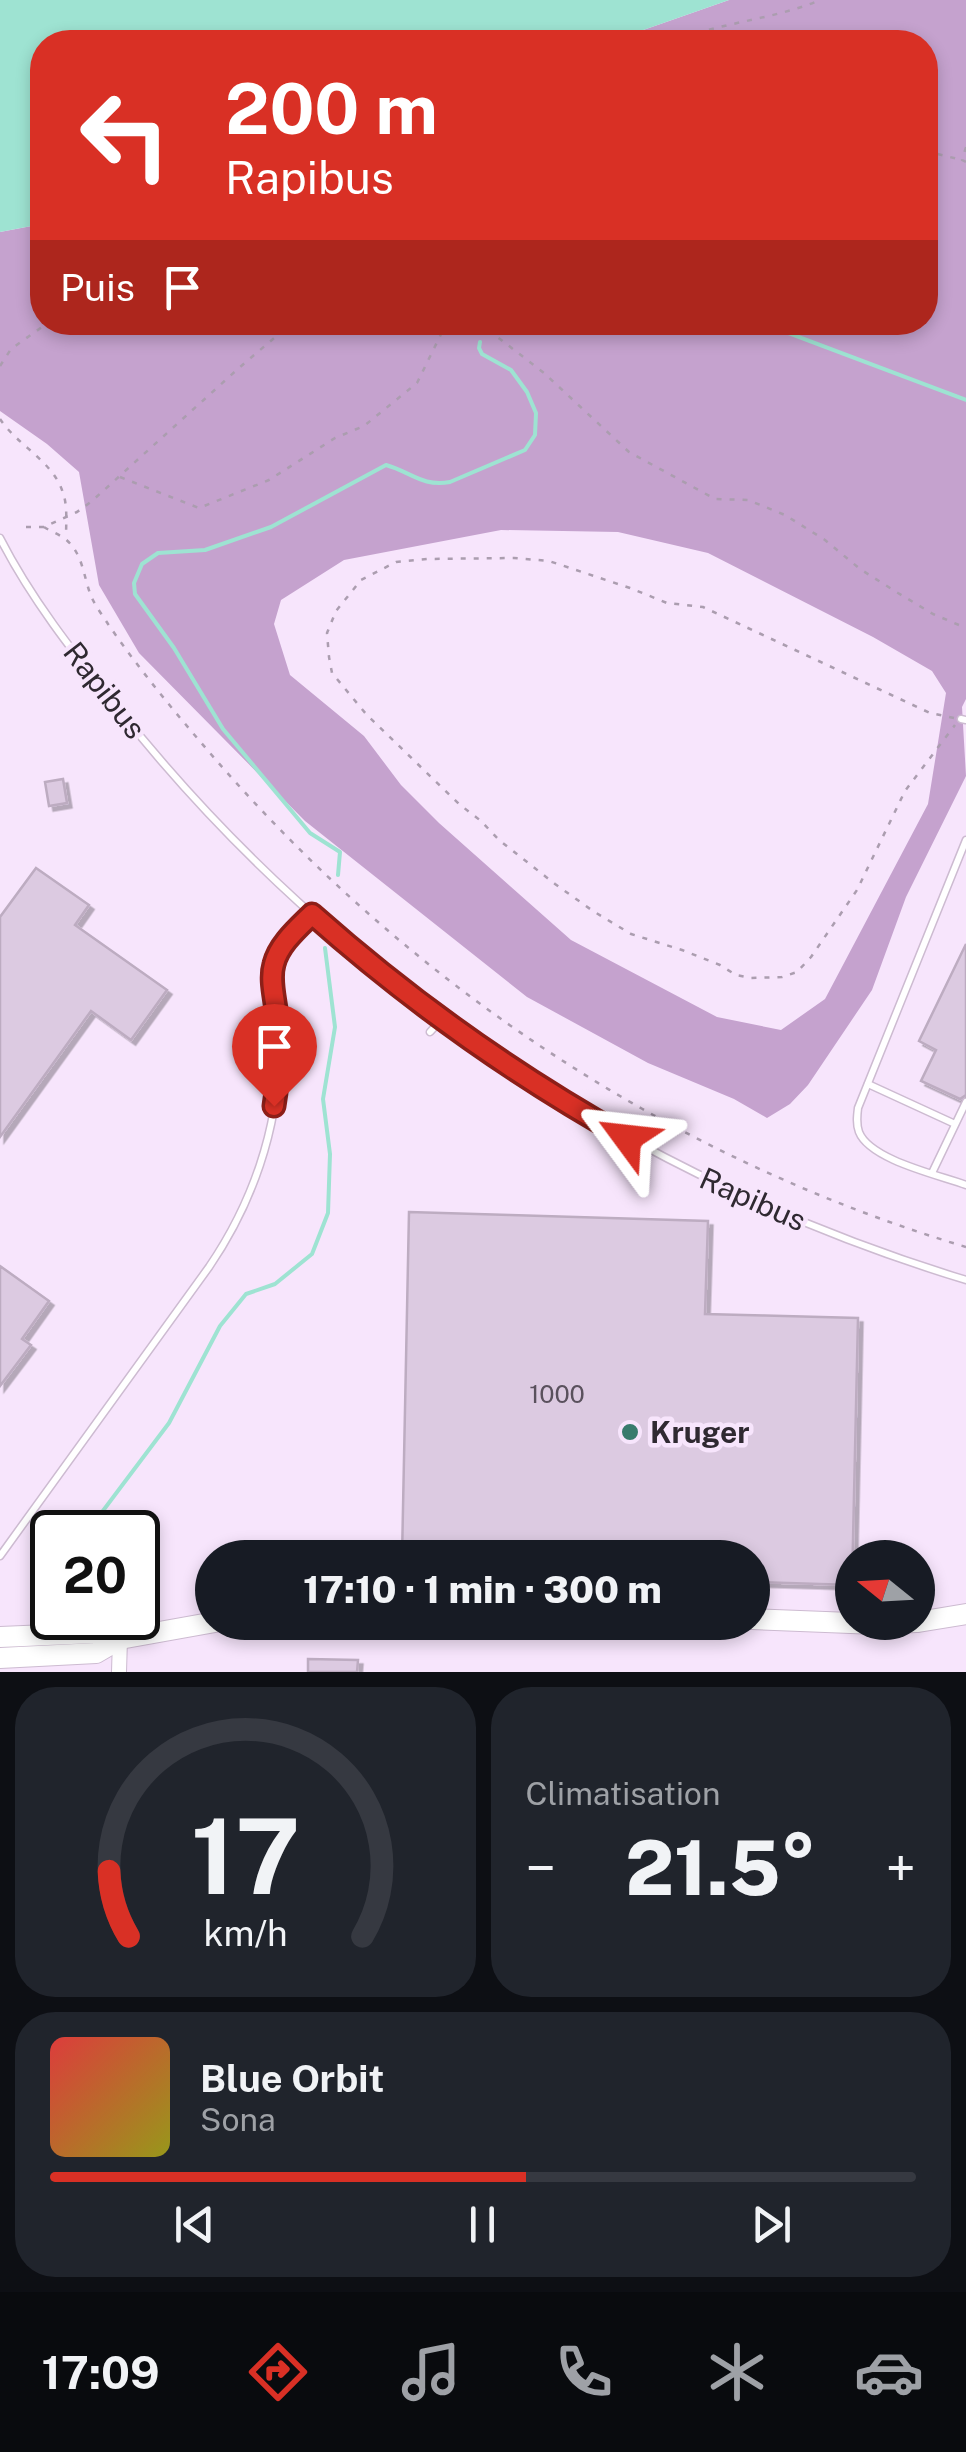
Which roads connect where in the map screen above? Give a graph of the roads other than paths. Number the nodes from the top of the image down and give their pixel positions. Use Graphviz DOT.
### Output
graph roads {
  1 [pos="0,538"];
  2 [pos="966,840"];
  3 [pos="312,914"];
  4 [pos="442,1019"];
  5 [pos="430,1032"];
  6 [pos="868,1084"];
  7 [pos="966,1102"];
  8 [pos="955,1124"];
  9 [pos="932,1173"];
  10 [pos="966,1185"];
  11 [pos="966,1280"];
  12 [pos="0,1556"];
  13 [pos="966,1614"];
  14 [pos="935,1619"];
  15 [pos="770,1620"];
  16 [pos="835,1622"];
  17 [pos="195,1626"];
  18 [pos="160,1632"];
  19 [pos="30,1636"];
  20 [pos="0,1637"];
  21 [pos="118,1640"];
  22 [pos="120,1640"];
  23 [pos="0,1658"];
  24 [pos="119,1672"];
  1 -- 3 [label="lane, Rapibus"];
  2 -- 6 [label="lane"];
  3 -- 4 [label="lane, Rapibus"];
  3 -- 12 [label="lane"];
  4 -- 5 [label="lane"];
  4 -- 11 [label="lane, Rapibus"];
  6 -- 8 [label="lane"];
  6 -- 9 [label="lane"];
  7 -- 8 [label="lane"];
  8 -- 9 [label="lane"];
  9 -- 10 [label="lane"];
  13 -- 14 [label="street"];
  15 -- 16 [label="street"];
  17 -- 18 [label="street"];
  19 -- 20 [label="street"];
  21 -- 23 [label="street"];
  22 -- 24 [label="street"];
}
